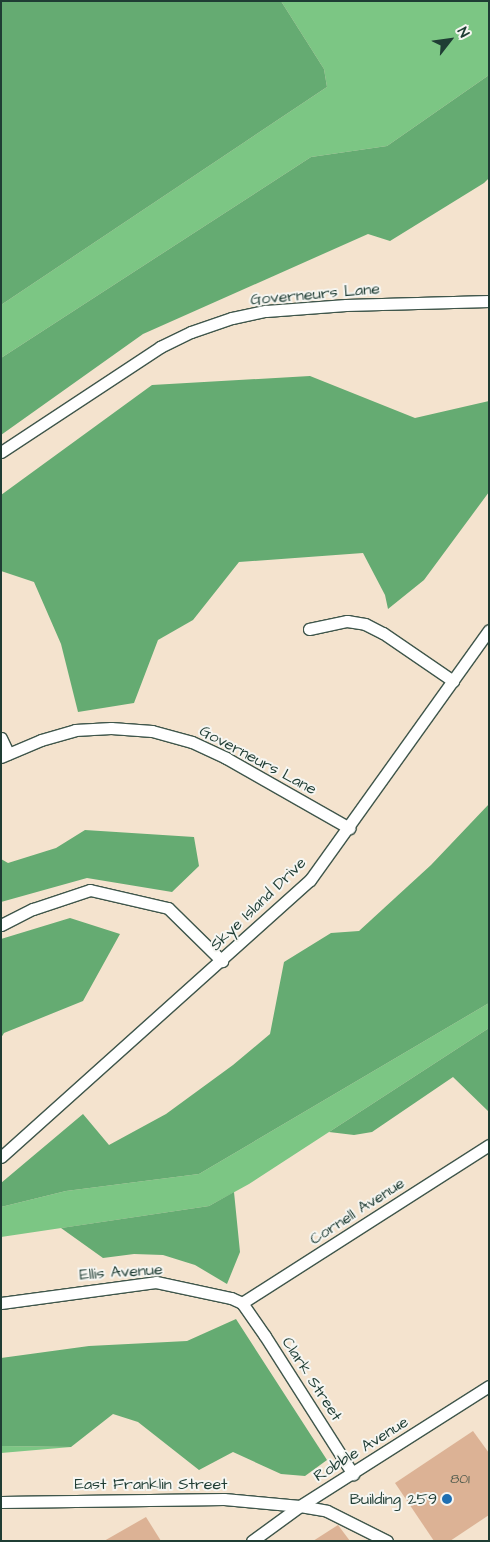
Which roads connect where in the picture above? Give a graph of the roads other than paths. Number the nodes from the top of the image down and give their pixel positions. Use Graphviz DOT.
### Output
graph roads {
  1 [pos="489,302"];
  2 [pos="1,452"];
  3 [pos="309,628"];
  4 [pos="489,630"];
  5 [pos="453,681"];
  6 [pos="1,738"];
  7 [pos="5,755"];
  8 [pos="349,828"];
  9 [pos="1,925"];
  10 [pos="222,961"];
  11 [pos="489,1145"];
  12 [pos="1,1157"];
  13 [pos="1,1303"];
  14 [pos="242,1303"];
  15 [pos="489,1386"];
  16 [pos="353,1474"];
  17 [pos="1,1502"];
  18 [pos="300,1506"];
  19 [pos="252,1541"];
  20 [pos="387,1541"];
  1 -- 2 [label="street, Governeurs Lane"];
  3 -- 5 [label="street"];
  4 -- 5 [label="street, Skye Island Drive"];
  5 -- 8 [label="street, Skye Island Drive"];
  6 -- 7 [label="street"];
  7 -- 8 [label="street, Governeurs Lane"];
  8 -- 10 [label="street, Skye Island Drive"];
  9 -- 10 [label="street"];
  10 -- 12 [label="street, Skye Island Drive"];
  11 -- 14 [label="street, Cornell Avenue"];
  13 -- 14 [label="street, Ellis Avenue"];
  14 -- 16 [label="street, Clark Street"];
  15 -- 16 [label="street, Robble Avenue"];
  16 -- 18 [label="street, Robble Avenue"];
  17 -- 18 [label="street, East Franklin Street"];
  18 -- 19 [label="street, Robble Avenue"];
  18 -- 20 [label="street"];
}
